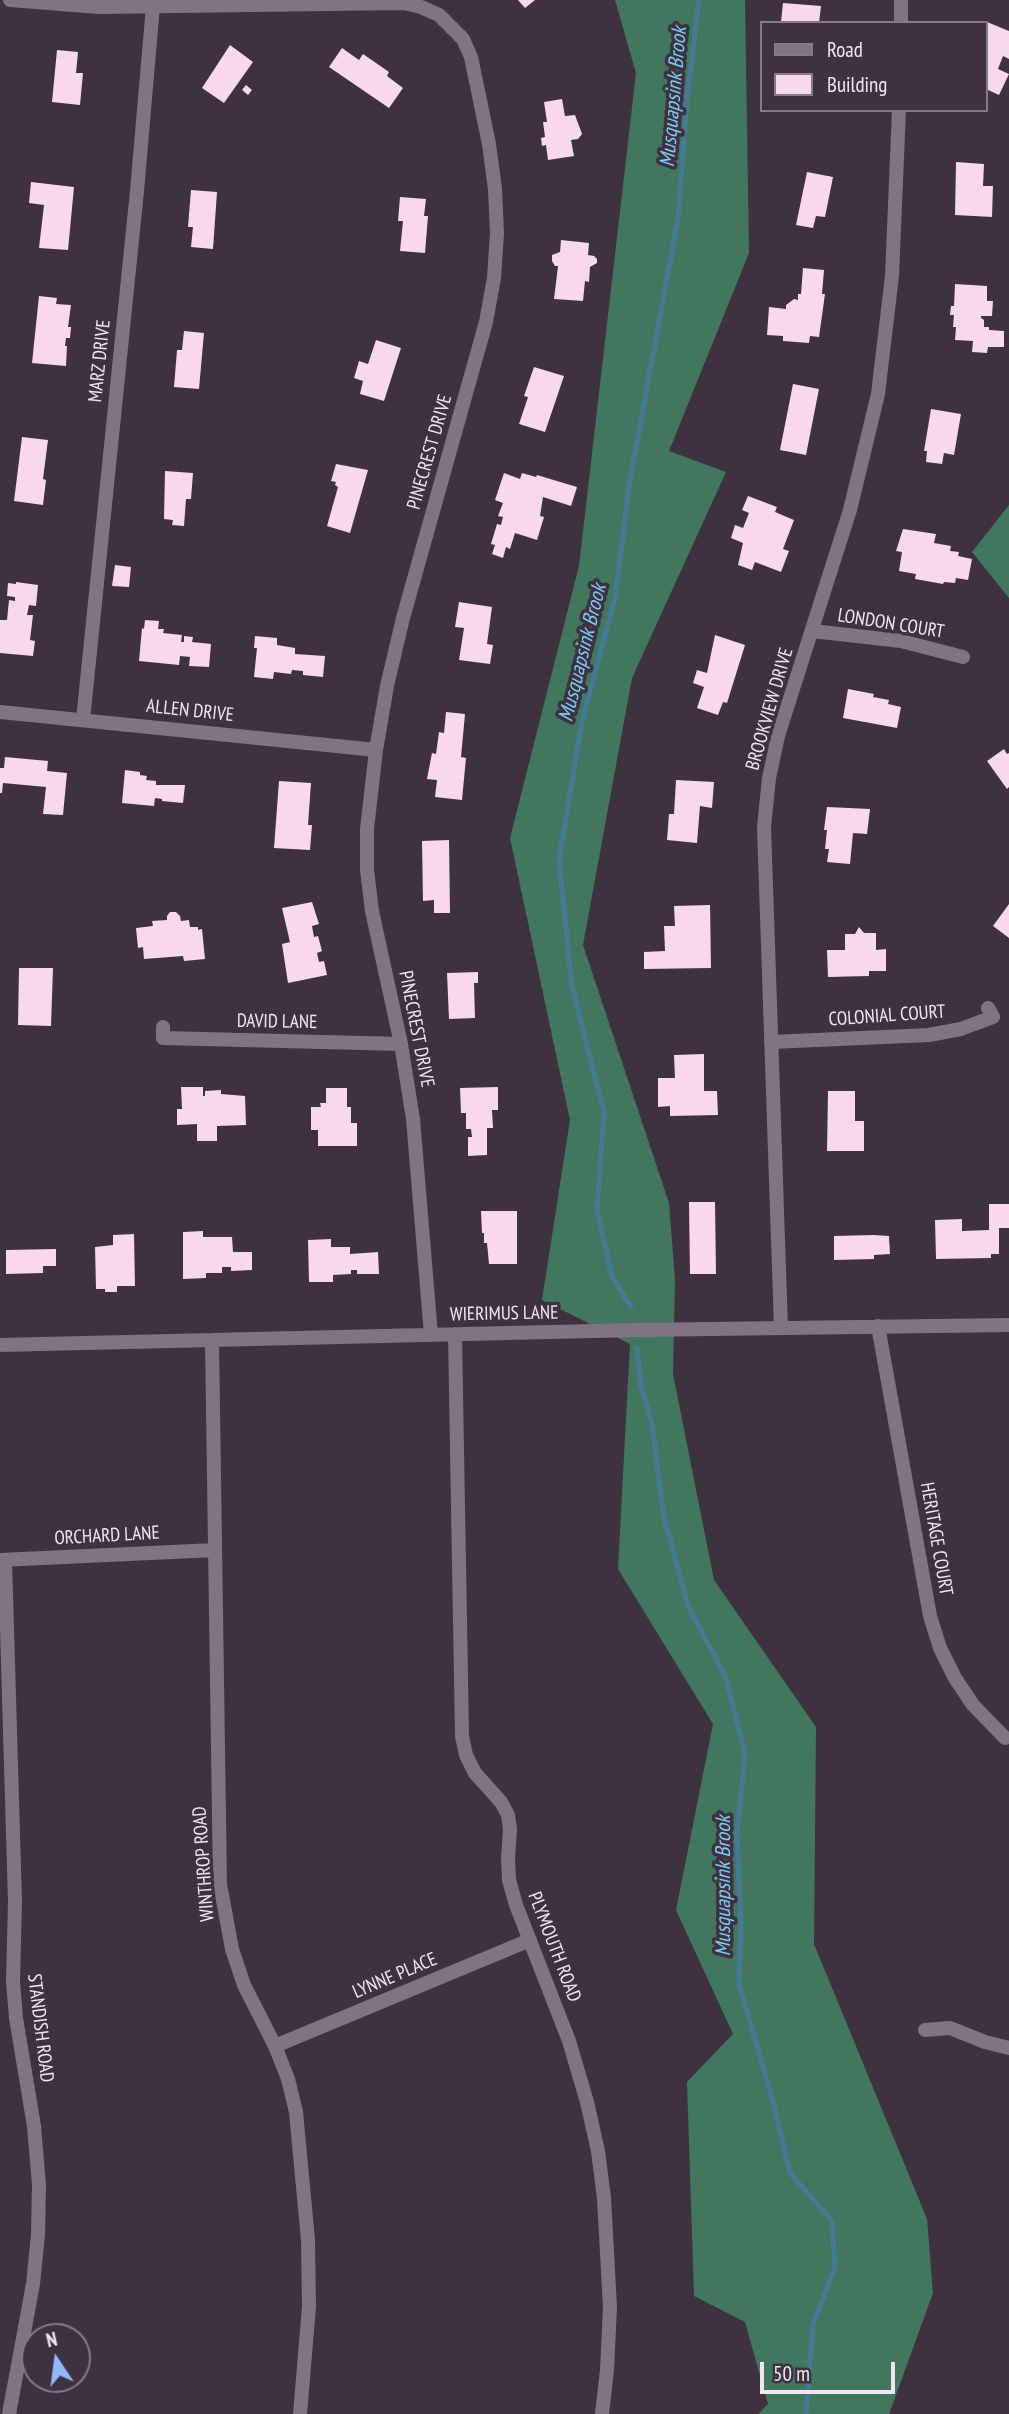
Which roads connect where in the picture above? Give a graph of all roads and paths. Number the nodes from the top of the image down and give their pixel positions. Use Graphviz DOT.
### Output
graph roads {
  1 [pos="10,0"];
  2 [pos="901,0"];
  3 [pos="45,1"];
  4 [pos="153,6"];
  5 [pos="901,21"];
  6 [pos="899,112"];
  7 [pos="812,631"];
  8 [pos="963,657"];
  9 [pos="0,712"];
  10 [pos="83,720"];
  11 [pos="376,750"];
  12 [pos="988,1008"];
  13 [pos="163,1027"];
  14 [pos="771,1042"];
  15 [pos="401,1044"];
  16 [pos="1009,1325"];
  17 [pos="878,1326"];
  18 [pos="781,1328"];
  19 [pos="455,1334"];
  20 [pos="431,1335"];
  21 [pos="212,1340"];
  22 [pos="0,1345"];
  23 [pos="215,1550"];
  24 [pos="3,1560"];
  25 [pos="1005,1738"];
  26 [pos="530,1940"];
  27 [pos="6,1982"];
  28 [pos="925,2030"];
  29 [pos="275,2046"];
  30 [pos="1009,2048"];
  31 [pos="9,2414"];
  32 [pos="300,2414"];
  33 [pos="602,2414"];
  1 -- 3 [label="street, PINECREST DRIVE"];
  2 -- 5 [label="street"];
  3 -- 4 [label="street, PINECREST DRIVE"];
  4 -- 10 [label="street, MARZ DRIVE"];
  4 -- 11 [label="street, PINECREST DRIVE"];
  6 -- 7 [label="street, BROOKVIEW DRIVE"];
  7 -- 8 [label="street, LONDON COURT"];
  7 -- 14 [label="street, BROOKVIEW DRIVE"];
  9 -- 10 [label="street, ALLEN DRIVE"];
  10 -- 11 [label="street, ALLEN DRIVE"];
  11 -- 15 [label="street, PINECREST DRIVE"];
  12 -- 14 [label="street, COLONIAL COURT"];
  13 -- 15 [label="street, DAVID LANE"];
  14 -- 18 [label="street, BROOKVIEW DRIVE"];
  15 -- 20 [label="street, PINECREST DRIVE"];
  16 -- 17 [label="street, WIERIMUS LANE"];
  17 -- 18 [label="street, WIERIMUS LANE"];
  17 -- 25 [label="street, HERITAGE COURT"];
  18 -- 19 [label="street, WIERIMUS LANE"];
  19 -- 20 [label="street, WIERIMUS LANE"];
  19 -- 26 [label="street, PLYMOUTH ROAD"];
  20 -- 21 [label="street, WIERIMUS LANE"];
  21 -- 22 [label="street, WIERIMUS LANE"];
  21 -- 23 [label="street, WINTHROP ROAD"];
  23 -- 24 [label="street, ORCHARD LANE"];
  23 -- 29 [label="street, WINTHROP ROAD"];
  24 -- 27 [label="street, STANDISH ROAD"];
  26 -- 29 [label="street, LYNNE PLACE"];
  26 -- 33 [label="street, PLYMOUTH ROAD"];
  27 -- 31 [label="street, STANDISH ROAD"];
  28 -- 30 [label="street"];
  29 -- 32 [label="street, WINTHROP ROAD"];
}
